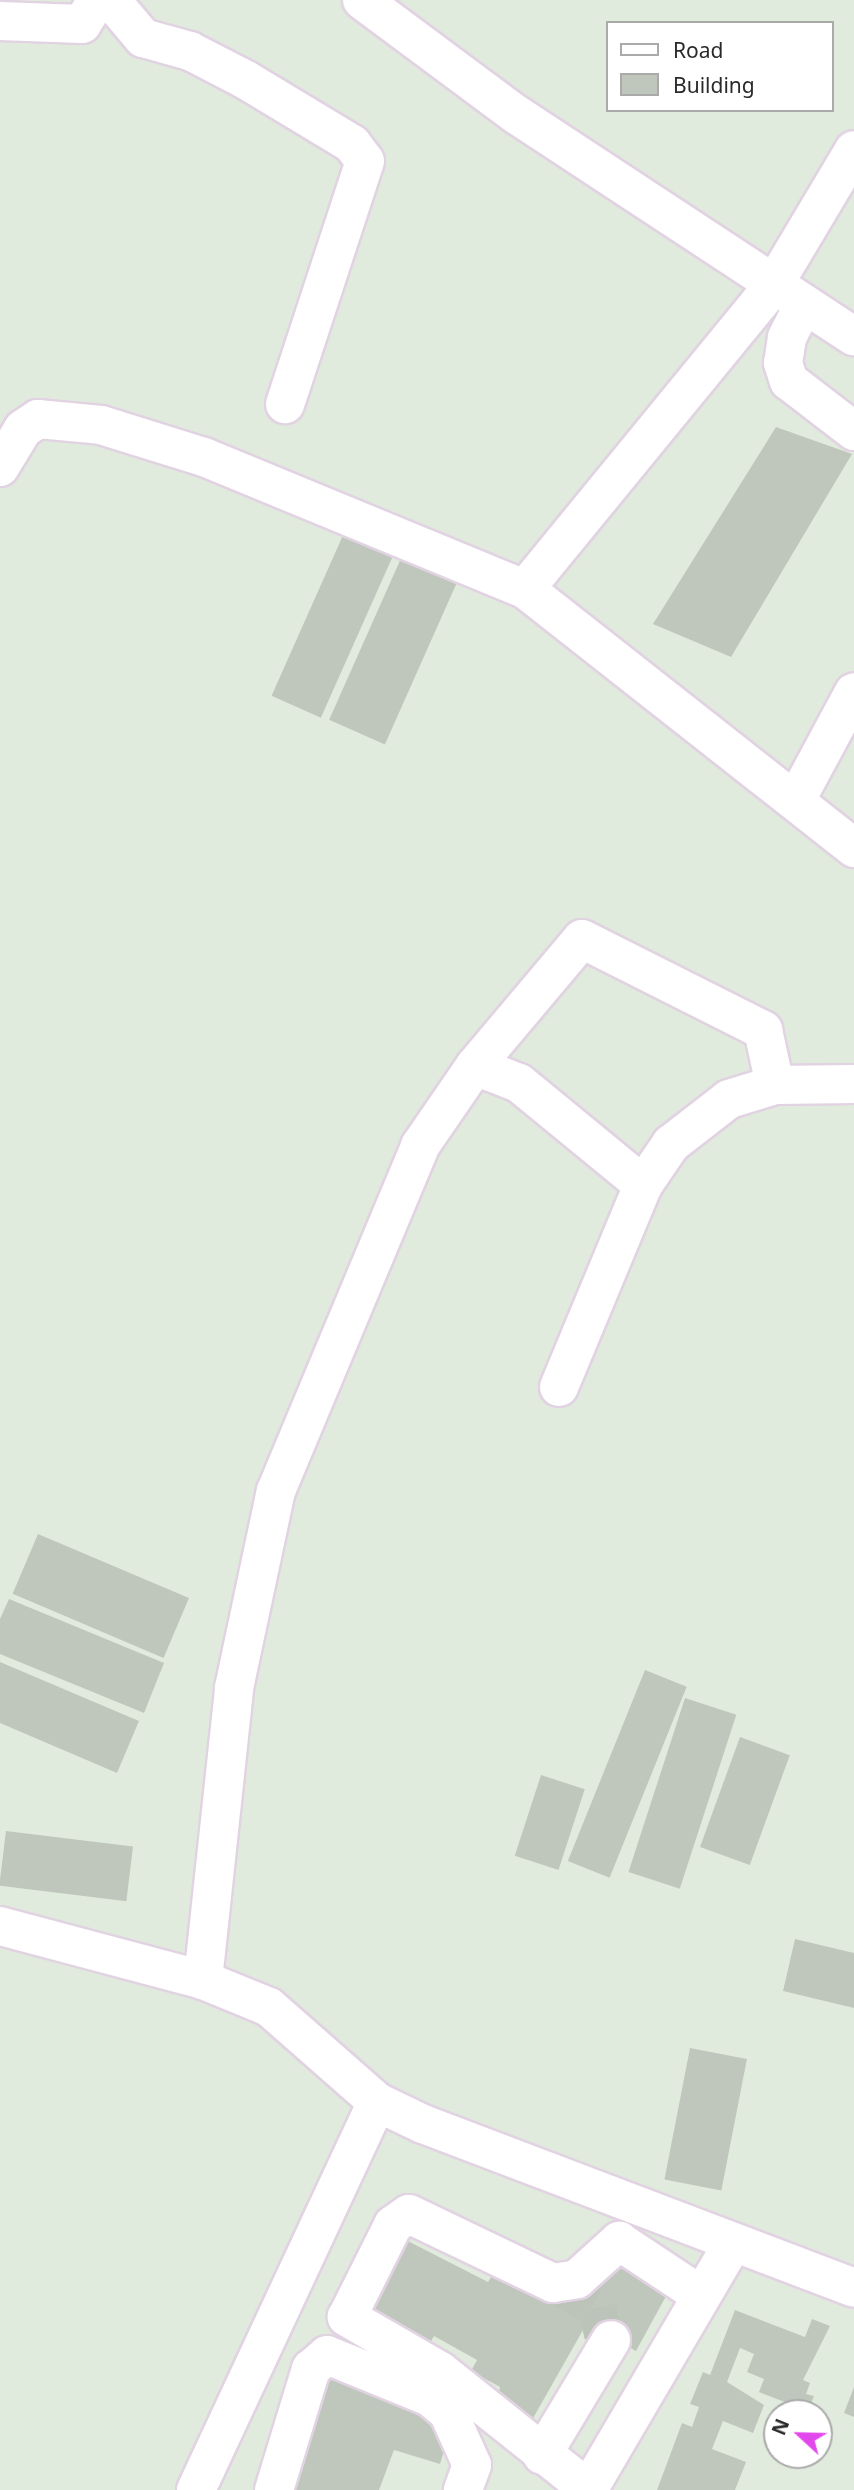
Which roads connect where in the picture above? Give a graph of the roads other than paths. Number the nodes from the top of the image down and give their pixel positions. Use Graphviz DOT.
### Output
graph roads {
  1 [pos="97,0"];
  2 [pos="111,0"];
  3 [pos="362,0"];
  4 [pos="0,21"];
  5 [pos="854,150"];
  6 [pos="788,295"];
  7 [pos="854,336"];
  8 [pos="285,404"];
  9 [pos="854,431"];
  10 [pos="0,467"];
  11 [pos="525,589"];
  12 [pos="854,692"];
  13 [pos="797,797"];
  14 [pos="854,848"];
  15 [pos="475,1066"];
  16 [pos="854,1084"];
  17 [pos="775,1085"];
  18 [pos="643,1185"];
  19 [pos="559,1387"];
  20 [pos="0,1926"];
  21 [pos="204,1980"];
  22 [pos="377,2102"];
  23 [pos="731,2246"];
  24 [pos="854,2288"];
  25 [pos="699,2294"];
  26 [pos="658,2367"];
  27 [pos="542,2455"];
  28 [pos="588,2489"];
  29 [pos="196,2490"];
  30 [pos="274,2490"];
  31 [pos="463,2490"];
  1 -- 4 [label="street"];
  2 -- 8 [label="street"];
  3 -- 6 [label="street"];
  5 -- 6 [label="street"];
  6 -- 7 [label="street"];
  6 -- 9 [label="street"];
  6 -- 11 [label="street"];
  10 -- 11 [label="street"];
  11 -- 13 [label="street"];
  12 -- 13 [label="street"];
  13 -- 14 [label="street"];
  15 -- 17 [label="street"];
  15 -- 18 [label="street"];
  15 -- 21 [label="street"];
  16 -- 17 [label="street"];
  17 -- 18 [label="street"];
  18 -- 19 [label="street"];
  20 -- 21 [label="street"];
  21 -- 22 [label="street"];
  22 -- 23 [label="street"];
  22 -- 29 [label="street"];
  23 -- 24 [label="street"];
  23 -- 25 [label="street"];
  25 -- 26 [label="street"];
  25 -- 27 [label="street"];
  26 -- 27 [label="street"];
  26 -- 28 [label="street"];
  27 -- 28 [label="street"];
  30 -- 31 [label="street"];
}
